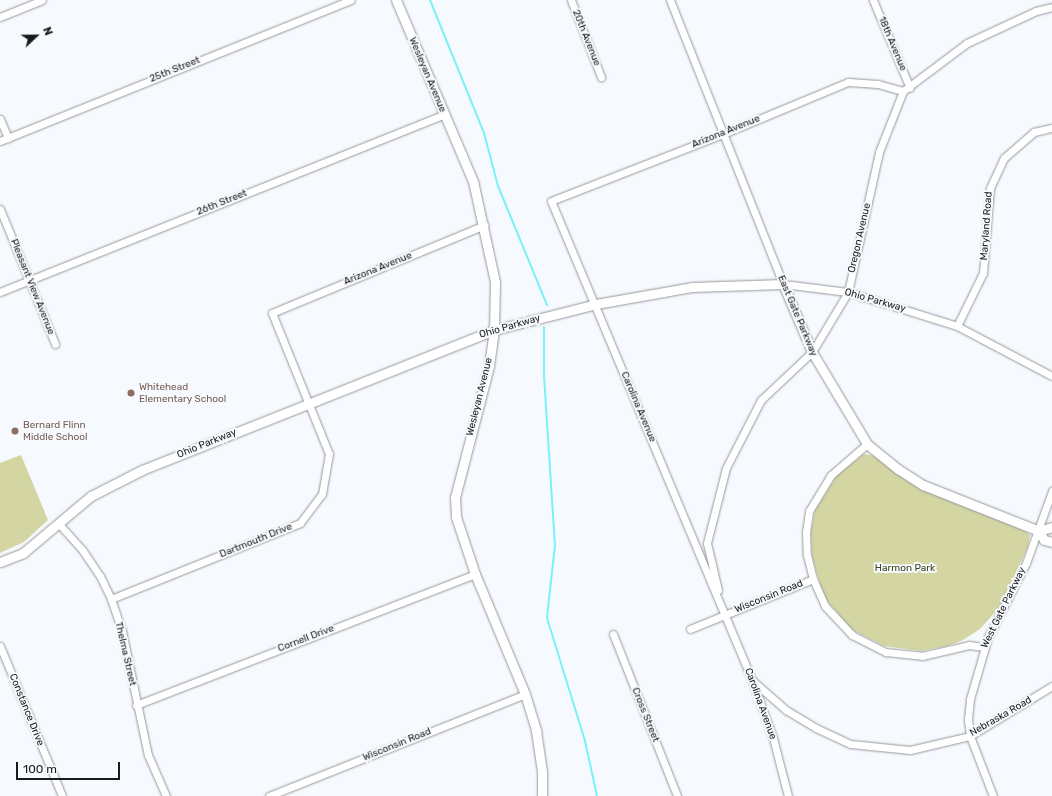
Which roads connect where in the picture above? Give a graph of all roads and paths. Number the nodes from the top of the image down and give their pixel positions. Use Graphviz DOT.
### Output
graph roads {
  1 [pos="42,0"];
  2 [pos="351,0"];
  3 [pos="396,0"];
  4 [pos="571,0"];
  5 [pos="670,0"];
  6 [pos="873,0"];
  7 [pos="1052,7"];
  8 [pos="0,17"];
  9 [pos="601,77"];
  10 [pos="907,90"];
  11 [pos="444,114"];
  12 [pos="0,119"];
  13 [pos="1052,128"];
  14 [pos="723,134"];
  15 [pos="8,138"];
  16 [pos="0,141"];
  17 [pos="550,200"];
  18 [pos="0,209"];
  19 [pos="484,225"];
  20 [pos="30,280"];
  21 [pos="783,284"];
  22 [pos="0,292"];
  23 [pos="848,292"];
  24 [pos="596,304"];
  25 [pos="272,313"];
  26 [pos="957,326"];
  27 [pos="494,330"];
  28 [pos="55,344"];
  29 [pos="812,352"];
  30 [pos="1052,376"];
  31 [pos="309,403"];
  32 [pos="868,444"];
  33 [pos="1052,491"];
  34 [pos="58,524"];
  35 [pos="1052,526"];
  36 [pos="1039,531"];
  37 [pos="1052,542"];
  38 [pos="0,562"];
  39 [pos="475,574"];
  40 [pos="813,579"];
  41 [pos="111,598"];
  42 [pos="724,614"];
  43 [pos="690,629"];
  44 [pos="613,634"];
  45 [pos="0,646"];
  46 [pos="984,647"];
  47 [pos="752,680"];
  48 [pos="1052,686"];
  49 [pos="525,694"];
  50 [pos="136,705"];
  51 [pos="970,736"];
  52 [pos="62,796"];
  53 [pos="166,796"];
  54 [pos="269,796"];
  55 [pos="542,796"];
  56 [pos="677,796"];
  57 [pos="788,796"];
  58 [pos="993,796"];
  1 -- 8 [label="street"];
  2 -- 15 [label="street, 25th Street"];
  3 -- 11 [label="street, Wesleyan Avenue"];
  4 -- 9 [label="street, 20th Avenue"];
  5 -- 14 [label="street, East Gate Parkway"];
  6 -- 10 [label="street, 18th Avenue"];
  7 -- 10 [label="street"];
  10 -- 14 [label="street, Arizona Avenue"];
  10 -- 23 [label="street, Oregon Avenue"];
  11 -- 19 [label="street, Wesleyan Avenue"];
  11 -- 20 [label="street, 26th Street"];
  12 -- 15 [label="street"];
  13 -- 26 [label="street, Maryland Road"];
  14 -- 17 [label="street, Arizona Avenue"];
  14 -- 21 [label="street, East Gate Parkway"];
  15 -- 16 [label="street, 25th Street"];
  17 -- 24 [label="street, Carolina Avenue"];
  18 -- 20 [label="street, Pleasant View Avenue"];
  19 -- 25 [label="street, Arizona Avenue"];
  19 -- 27 [label="street, Wesleyan Avenue"];
  20 -- 22 [label="street, 26th Street"];
  20 -- 28 [label="street, Pleasant View Avenue"];
  21 -- 23 [label="street, Ohio Parkway"];
  21 -- 24 [label="street, Ohio Parkway"];
  21 -- 29 [label="street, East Gate Parkway"];
  23 -- 26 [label="street, Ohio Parkway"];
  23 -- 29 [label="street, Oregon Avenue"];
  24 -- 27 [label="street, Ohio Parkway"];
  24 -- 42 [label="street, Carolina Avenue"];
  25 -- 31 [label="street, Dartmouth Drive"];
  26 -- 30 [label="street, Ohio Parkway"];
  27 -- 31 [label="street, Ohio Parkway"];
  27 -- 39 [label="street, Wesleyan Avenue"];
  29 -- 32 [label="street, East Gate Parkway"];
  29 -- 42 [label="street, Oregon Avenue"];
  31 -- 34 [label="street, Ohio Parkway"];
  31 -- 41 [label="street, Dartmouth Drive"];
  32 -- 36 [label="street, East Gate Parkway"];
  32 -- 40 [label="street"];
  33 -- 36 [label="street, West Gate Parkway"];
  34 -- 38 [label="street, Ohio Parkway"];
  34 -- 41 [label="street, Thelma Street"];
  35 -- 36 [label="street"];
  36 -- 37 [label="street, East Gate Parkway"];
  36 -- 46 [label="street, West Gate Parkway"];
  39 -- 49 [label="street, Wesleyan Avenue"];
  39 -- 50 [label="street, Cornell Drive"];
  40 -- 42 [label="street, Wisconsin Road"];
  40 -- 46 [label="street"];
  41 -- 50 [label="street, Thelma Street"];
  42 -- 43 [label="street"];
  42 -- 47 [label="street, Carolina Avenue"];
  44 -- 56 [label="street, Cross Street"];
  45 -- 52 [label="street, Constance Drive"];
  46 -- 51 [label="street, West Gate Parkway"];
  47 -- 51 [label="street, Nebraska Road"];
  47 -- 57 [label="street, Carolina Avenue"];
  48 -- 51 [label="street, Nebraska Road"];
  49 -- 54 [label="street, Wisconsin Road"];
  49 -- 55 [label="street, Wesleyan Avenue"];
  50 -- 53 [label="street, Thelma Street"];
  51 -- 58 [label="street, West Gate Parkway"];
}
